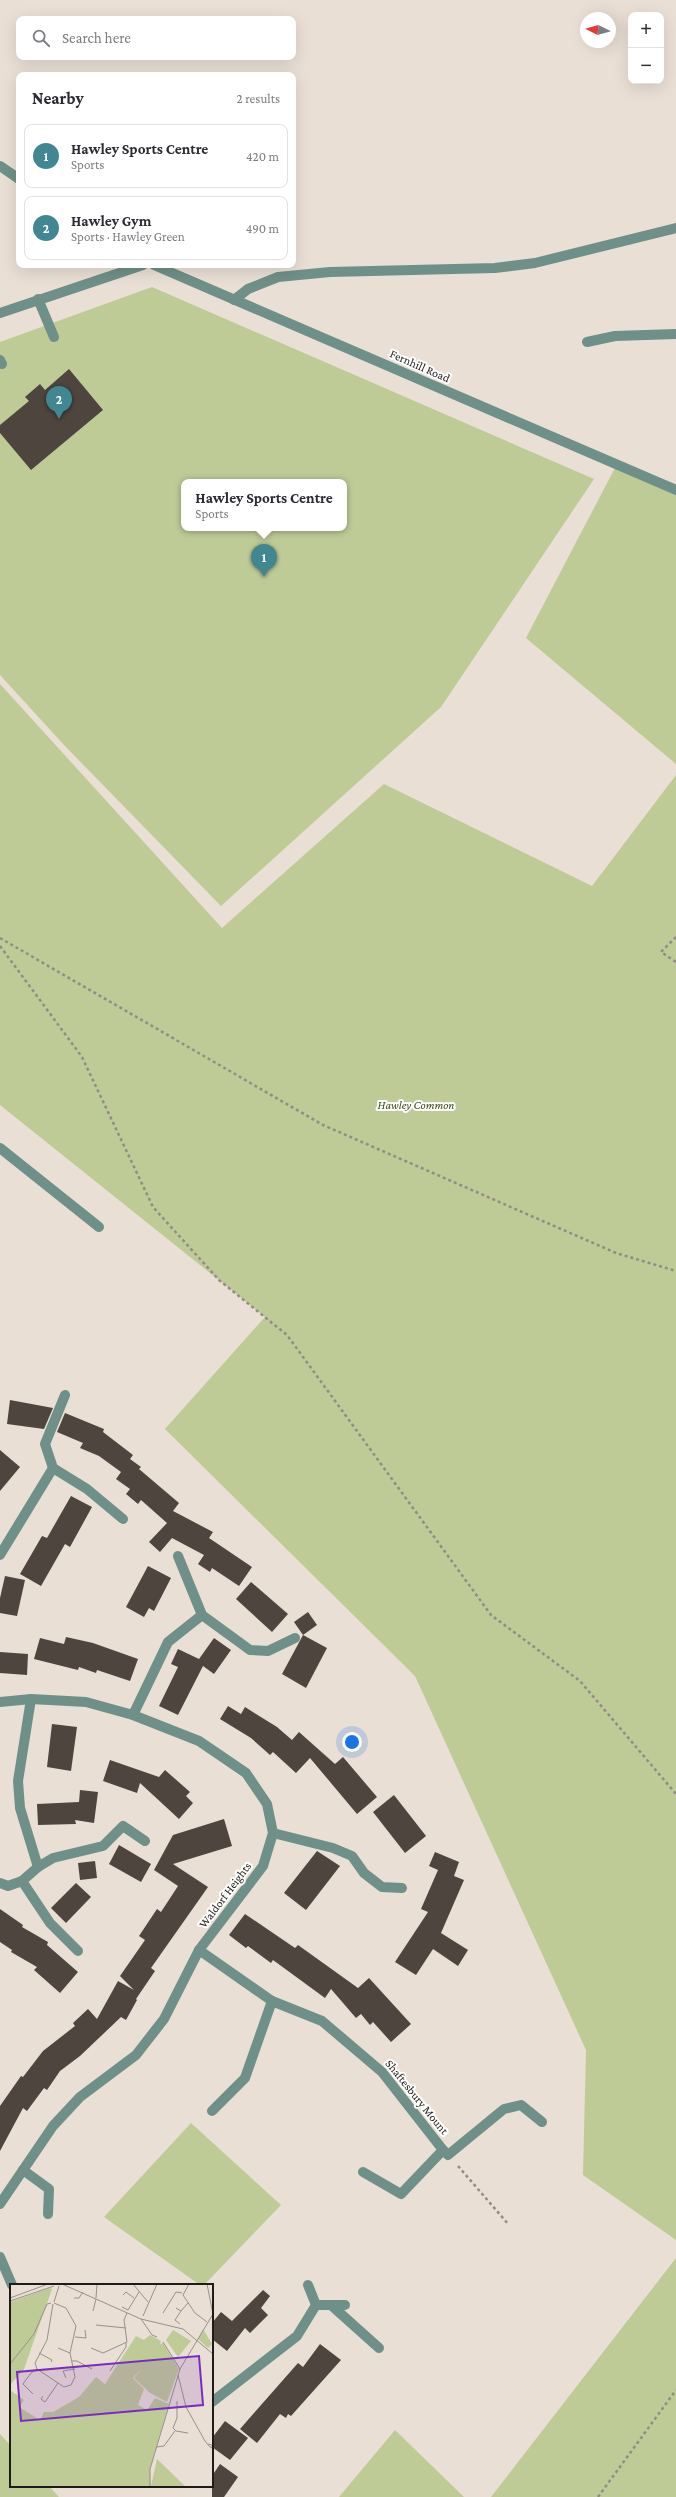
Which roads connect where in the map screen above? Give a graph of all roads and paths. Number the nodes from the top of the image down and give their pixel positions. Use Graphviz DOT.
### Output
graph roads {
  1 [pos="0,166"];
  2 [pos="16,177"];
  3 [pos="676,228"];
  4 [pos="134,268"];
  5 [pos="161,268"];
  6 [pos="38,299"];
  7 [pos="234,300"];
  8 [pos="0,313"];
  9 [pos="676,334"];
  10 [pos="54,337"];
  11 [pos="587,342"];
  12 [pos="676,490"];
  13 [pos="676,937"];
  14 [pos="0,938"];
  15 [pos="0,946"];
  16 [pos="676,962"];
  17 [pos="0,1148"];
  18 [pos="99,1227"];
  19 [pos="676,1272"];
  20 [pos="65,1395"];
  21 [pos="53,1468"];
  22 [pos="123,1519"];
  23 [pos="0,1555"];
  24 [pos="178,1556"];
  25 [pos="202,1614"];
  26 [pos="295,1638"];
  27 [pos="31,1699"];
  28 [pos="0,1702"];
  29 [pos="134,1715"];
  30 [pos="676,1794"];
  31 [pos="273,1833"];
  32 [pos="146,1841"];
  33 [pos="38,1866"];
  34 [pos="22,1881"];
  35 [pos="0,1883"];
  36 [pos="402,1888"];
  37 [pos="78,1950"];
  38 [pos="199,1950"];
  39 [pos="272,2001"];
  40 [pos="212,2111"];
  41 [pos="542,2122"];
  42 [pos="446,2153"];
  43 [pos="23,2170"];
  44 [pos="363,2172"];
  45 [pos="0,2204"];
  46 [pos="48,2214"];
  47 [pos="509,2225"];
  48 [pos="0,2257"];
  49 [pos="12,2284"];
  50 [pos="308,2286"];
  51 [pos="316,2305"];
  52 [pos="331,2305"];
  53 [pos="345,2305"];
  54 [pos="379,2348"];
  55 [pos="676,2390"];
  56 [pos="213,2401"];
  57 [pos="598,2497"];
  1 -- 2 [label="street"];
  3 -- 7 [label="street"];
  4 -- 6 [label="street"];
  5 -- 7 [label="street, Fernhill Road"];
  6 -- 8 [label="street"];
  6 -- 10 [label="street"];
  7 -- 12 [label="street, Fernhill Road"];
  9 -- 11 [label="street"];
  13 -- 16 [label="path"];
  14 -- 19 [label="path"];
  15 -- 30 [label="path"];
  17 -- 18 [label="street"];
  20 -- 21 [label="street"];
  21 -- 22 [label="street"];
  21 -- 23 [label="street"];
  24 -- 25 [label="street"];
  25 -- 26 [label="street"];
  25 -- 29 [label="street"];
  27 -- 28 [label="street, Waldorf Heights"];
  27 -- 29 [label="street, Waldorf Heights"];
  27 -- 33 [label="street"];
  29 -- 31 [label="street, Waldorf Heights"];
  31 -- 36 [label="street"];
  31 -- 38 [label="street, Waldorf Heights"];
  32 -- 33 [label="street"];
  33 -- 34 [label="street"];
  34 -- 35 [label="street"];
  34 -- 37 [label="street"];
  38 -- 39 [label="street, Shaftesbury Mount"];
  38 -- 43 [label="street, Waldorf Heights"];
  39 -- 40 [label="street"];
  39 -- 42 [label="street, Shaftesbury Mount"];
  41 -- 42 [label="street"];
  42 -- 44 [label="street, Shaftesbury Mount"];
  42 -- 47 [label="path"];
  43 -- 45 [label="street, Waldorf Heights"];
  43 -- 46 [label="street"];
  48 -- 49 [label="street"];
  50 -- 51 [label="street"];
  51 -- 52 [label="street"];
  51 -- 56 [label="street"];
  52 -- 53 [label="street"];
  52 -- 54 [label="street"];
  55 -- 57 [label="path"];
}
